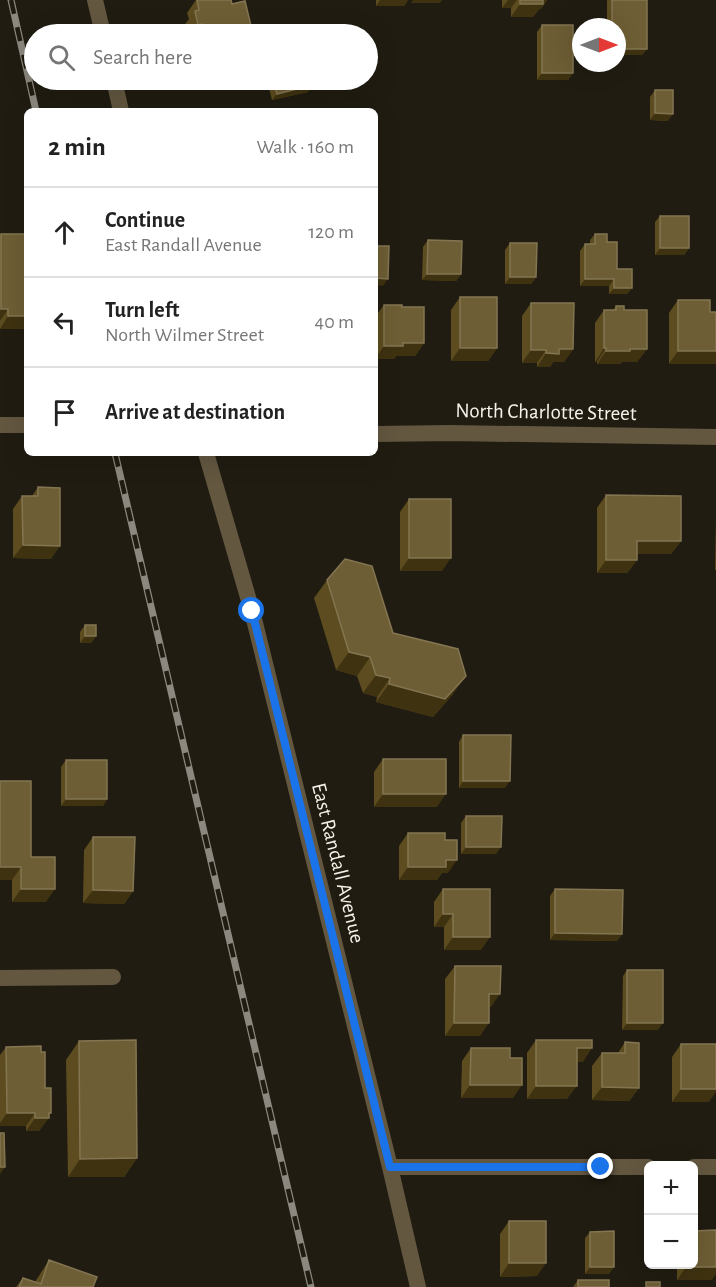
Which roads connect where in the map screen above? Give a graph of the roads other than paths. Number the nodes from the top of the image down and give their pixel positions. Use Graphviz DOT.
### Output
graph roads {
  1 [pos="95,0"];
  2 [pos="101,24"];
  3 [pos="116,90"];
  4 [pos="120,108"];
  5 [pos="0,425"];
  6 [pos="24,425"];
  7 [pos="378,434"];
  8 [pos="716,437"];
  9 [pos="207,456"];
  10 [pos="113,977"];
  11 [pos="0,978"];
  12 [pos="390,1167"];
  13 [pos="644,1167"];
  14 [pos="698,1167"];
  15 [pos="716,1167"];
  16 [pos="418,1287"];
  1 -- 2 [label="street"];
  3 -- 4 [label="street"];
  5 -- 6 [label="street"];
  7 -- 8 [label="street, North Charlotte Street"];
  9 -- 12 [label="street, East Randall Avenue"];
  10 -- 11 [label="street"];
  12 -- 13 [label="street"];
  12 -- 16 [label="street, East Randall Avenue"];
  14 -- 15 [label="street"];
}
